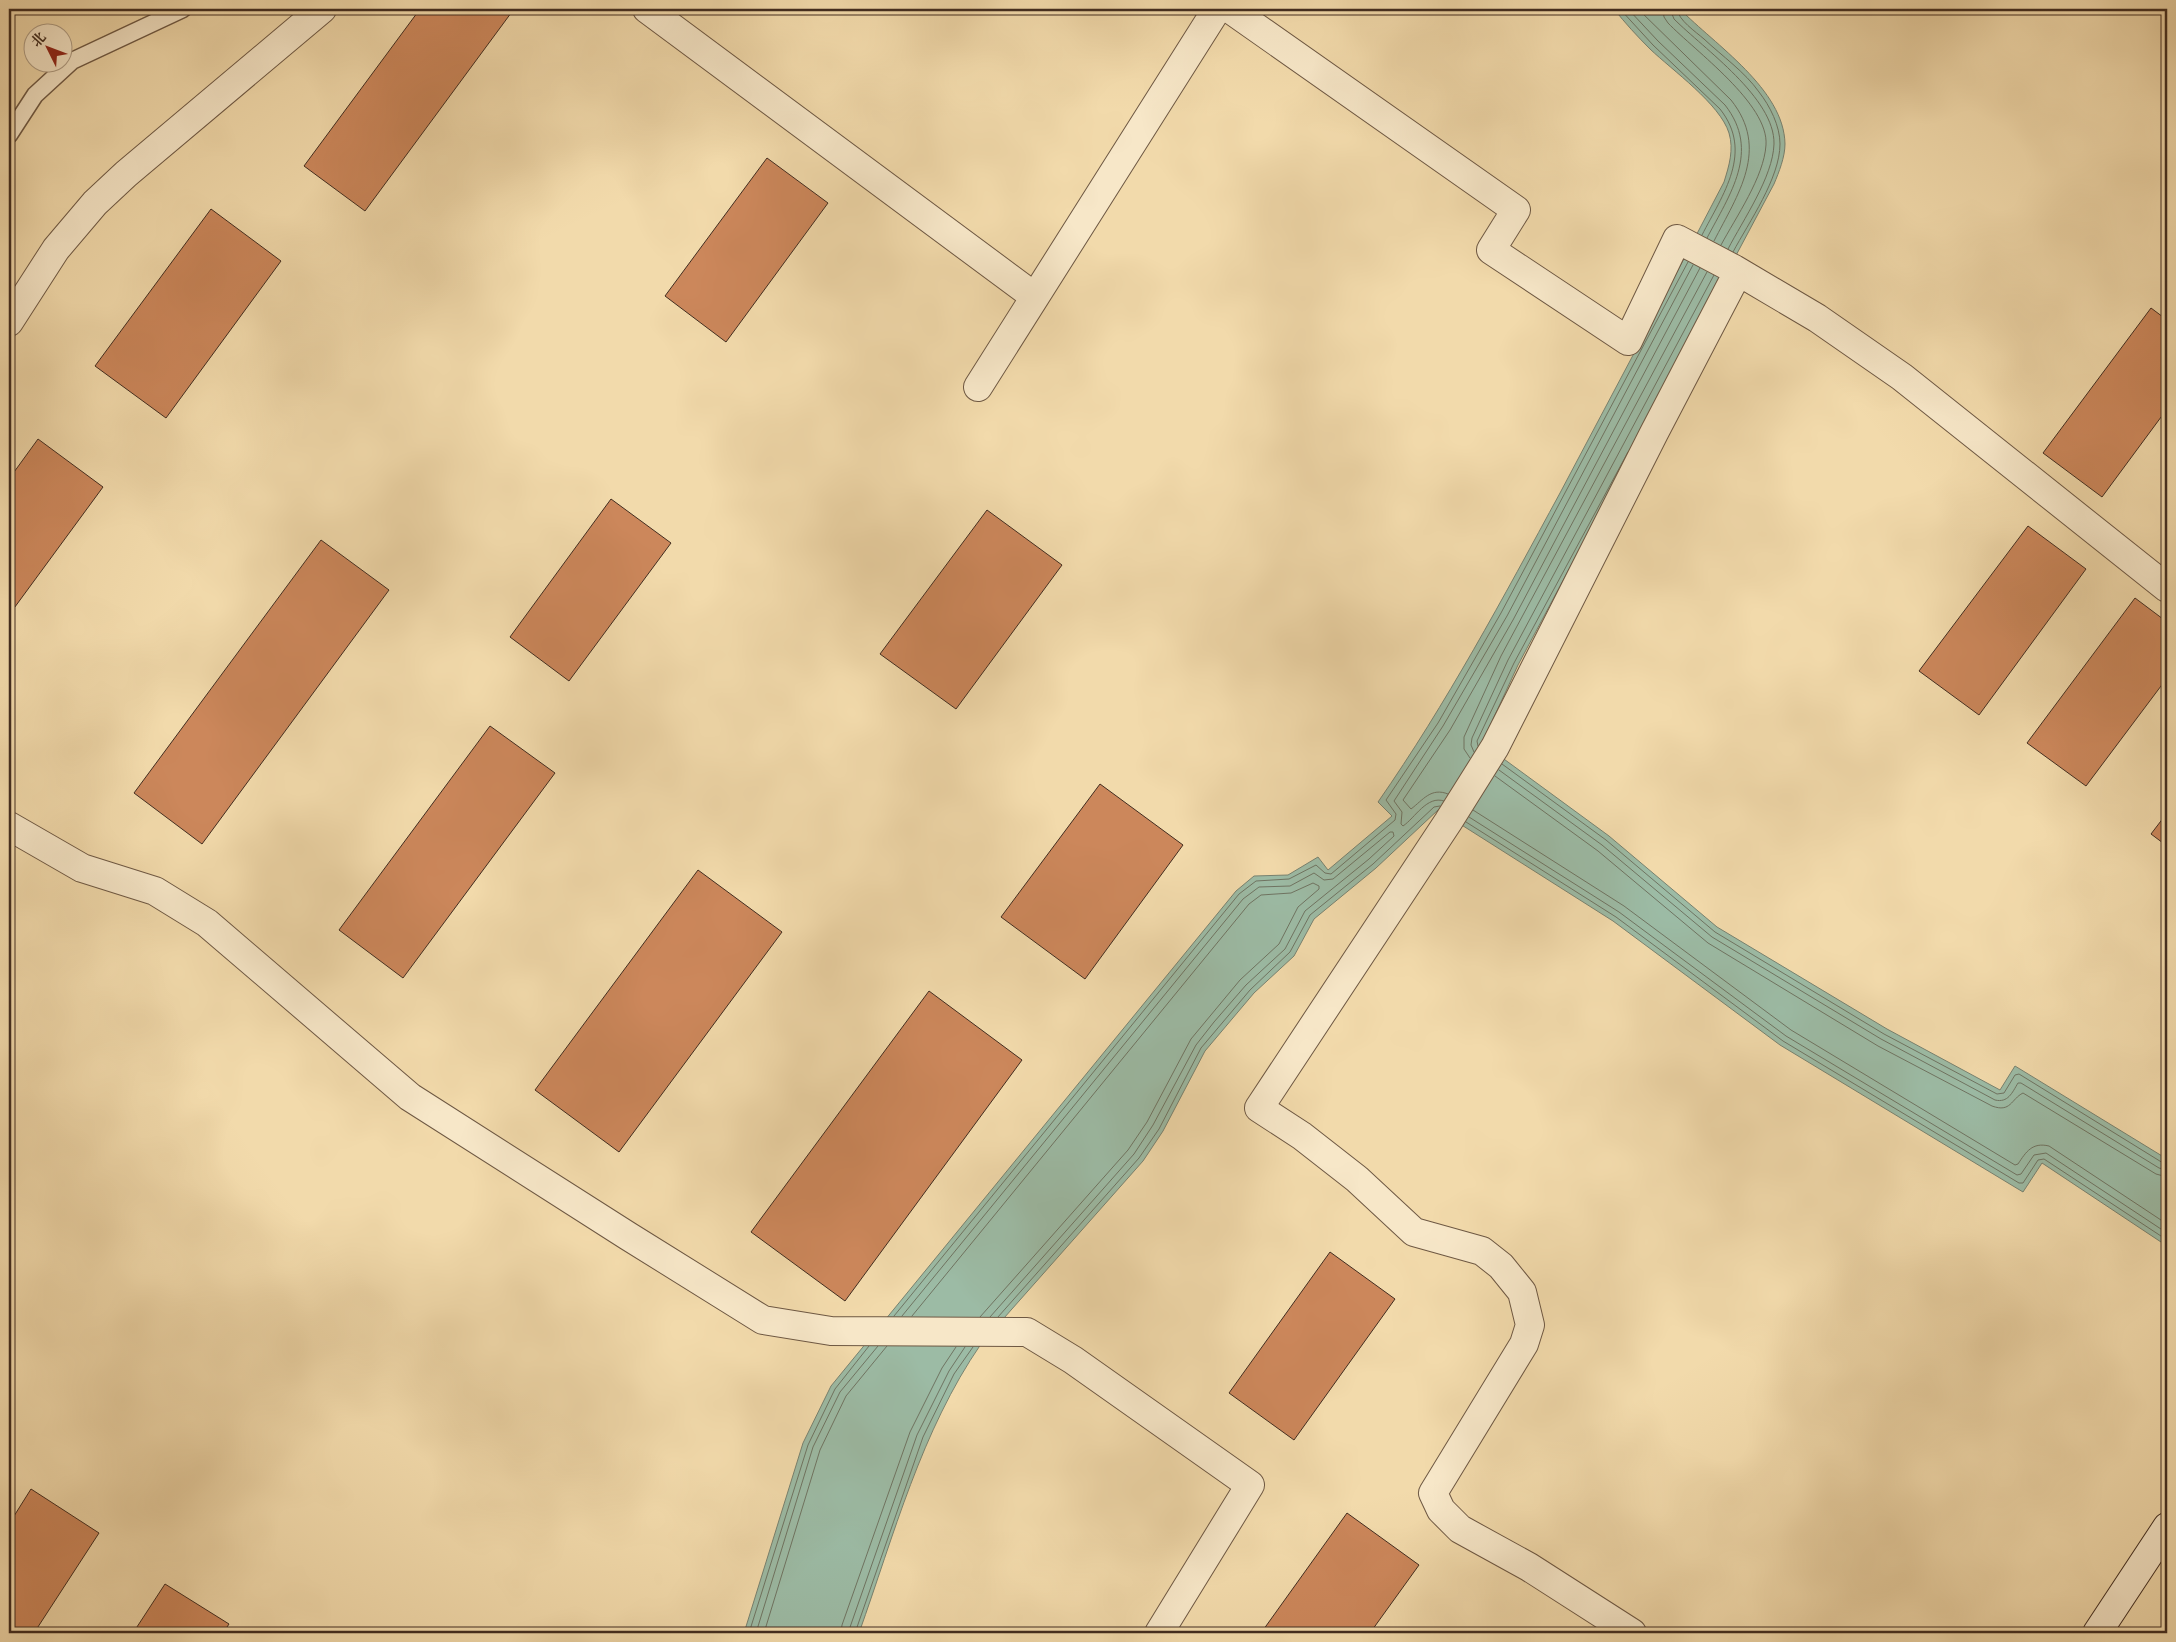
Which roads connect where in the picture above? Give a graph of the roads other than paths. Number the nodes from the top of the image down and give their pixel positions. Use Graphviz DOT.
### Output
graph roads {
  1 [pos="183,9"];
  2 [pos="322,9"];
  3 [pos="647,9"];
  4 [pos="1217,9"];
  5 [pos="1230,9"];
  6 [pos="9,135"];
  7 [pos="1736,271"];
  8 [pos="1035,297"];
  9 [pos="9,322"];
  10 [pos="978,387"];
  11 [pos="2167,588"];
  12 [pos="9,826"];
  13 [pos="2167,1527"];
  14 [pos="1158,1633"];
  15 [pos="1632,1633"];
  16 [pos="2096,1633"];
  1 -- 6 [label="lane"];
  2 -- 9 [label="street"];
  3 -- 8 [label="street"];
  4 -- 8 [label="street"];
  5 -- 7 [label="street"];
  7 -- 11 [label="street"];
  7 -- 15 [label="street"];
  8 -- 10 [label="street"];
  12 -- 14 [label="street"];
  13 -- 16 [label="street"];
}
